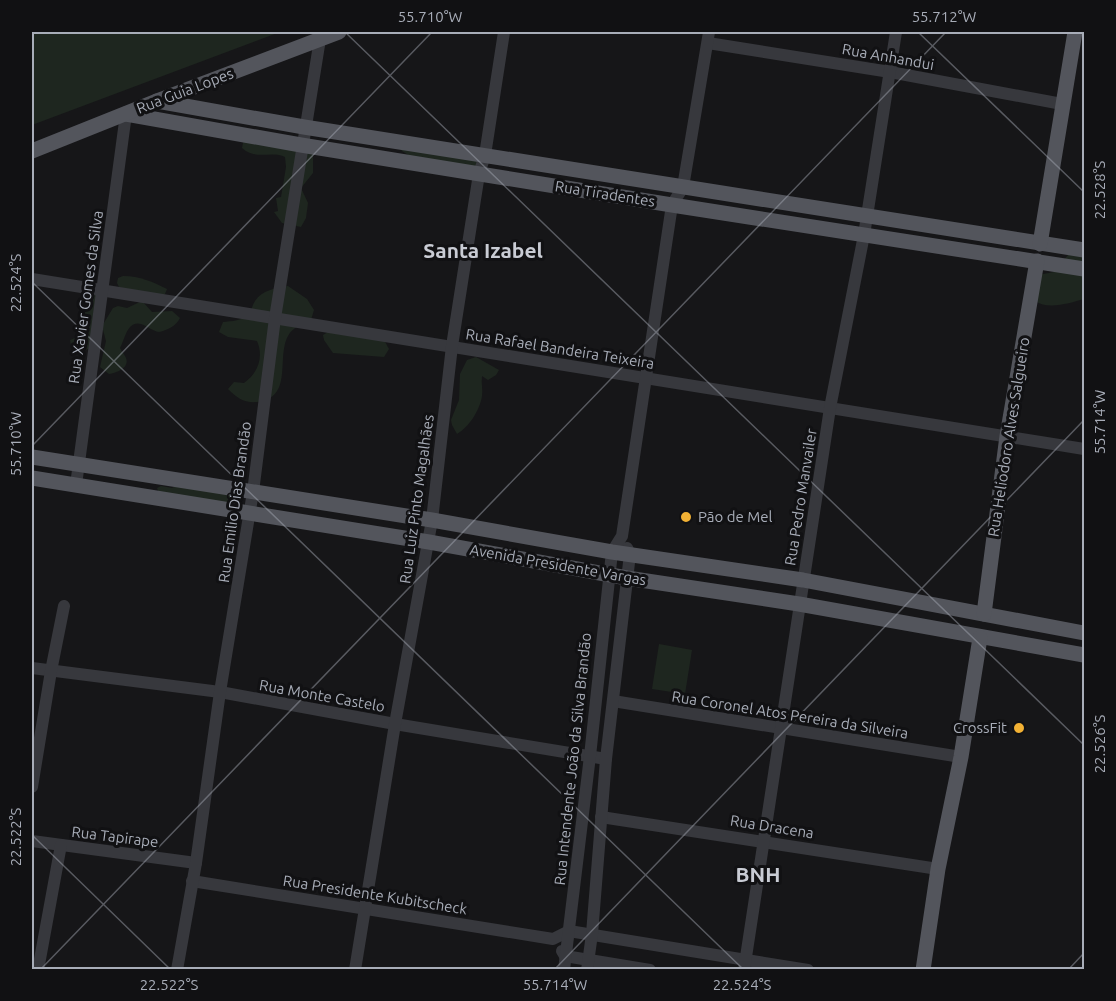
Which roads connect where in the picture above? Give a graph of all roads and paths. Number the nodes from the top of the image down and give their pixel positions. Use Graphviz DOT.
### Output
graph roads {
  1 [pos="339,32"];
  2 [pos="504,32"];
  3 [pos="896,32"];
  4 [pos="1075,32"];
  5 [pos="709,37"];
  6 [pos="320,39"];
  7 [pos="890,72"];
  8 [pos="157,100"];
  9 [pos="1062,104"];
  10 [pos="126,114"];
  11 [pos="304,127"];
  12 [pos="301,145"];
  13 [pos="32,151"];
  14 [pos="485,155"];
  15 [pos="479,174"];
  16 [pos="683,187"];
  17 [pos="672,205"];
  18 [pos="867,217"];
  19 [pos="864,235"];
  20 [pos="1040,244"];
  21 [pos="1084,250"];
  22 [pos="1037,261"];
  23 [pos="1084,269"];
  24 [pos="32,279"];
  25 [pos="102,290"];
  26 [pos="274,318"];
  27 [pos="452,346"];
  28 [pos="647,378"];
  29 [pos="830,408"];
  30 [pos="1007,436"];
  31 [pos="1084,449"];
  32 [pos="32,457"];
  33 [pos="79,464"];
  34 [pos="32,478"];
  35 [pos="76,484"];
  36 [pos="253,492"];
  37 [pos="250,514"];
  38 [pos="432,520"];
  39 [pos="622,536"];
  40 [pos="429,542"];
  41 [pos="612,552"];
  42 [pos="630,554"];
  43 [pos="609,575"];
  44 [pos="627,578"];
  45 [pos="803,580"];
  46 [pos="800,604"];
  47 [pos="64,606"];
  48 [pos="984,614"];
  49 [pos="1084,633"];
  50 [pos="980,638"];
  51 [pos="1084,655"];
  52 [pos="32,668"];
  53 [pos="51,671"];
  54 [pos="220,692"];
  55 [pos="613,701"];
  56 [pos="395,724"];
  57 [pos="780,728"];
  58 [pos="590,756"];
  59 [pos="961,757"];
  60 [pos="606,759"];
  61 [pos="32,787"];
  62 [pos="602,817"];
  63 [pos="763,840"];
  64 [pos="32,841"];
  65 [pos="61,845"];
  66 [pos="196,863"];
  67 [pos="938,869"];
  68 [pos="192,881"];
  69 [pos="365,908"];
  70 [pos="569,931"];
  71 [pos="592,934"];
  72 [pos="553,939"];
  73 [pos="565,956"];
  74 [pos="588,964"];
  75 [pos="745,964"];
  76 [pos="38,969"];
  77 [pos="177,969"];
  78 [pos="355,969"];
  79 [pos="564,969"];
  80 [pos="650,969"];
  81 [pos="808,969"];
  82 [pos="923,969"];
  1 -- 6 [label="main road, Rua Guia Lopes"];
  2 -- 14 [label="street, Rua Luiz Pinto Magalhães"];
  3 -- 7 [label="street, Rua Pedro Manvailer"];
  4 -- 9 [label="main road"];
  5 -- 7 [label="street, Rua Anhandui"];
  5 -- 16 [label="street"];
  6 -- 8 [label="main road, Rua Guia Lopes"];
  6 -- 11 [label="street, Rua Emilio Dias Brandão"];
  7 -- 9 [label="street, Rua Anhandui"];
  7 -- 18 [label="street, Rua Pedro Manvailer"];
  8 -- 10 [label="main road, Rua Guia Lopes"];
  8 -- 11 [label="main road, Rua Tiradentes"];
  9 -- 20 [label="main road"];
  10 -- 12 [label="main road, Rua Tiradentes"];
  10 -- 13 [label="main road, Rua Guia Lopes"];
  10 -- 25 [label="street, Rua Xavier Gomes da Silva"];
  11 -- 12 [label="street, Rua Emilio Dias Brandão"];
  11 -- 14 [label="main road, Rua Tiradentes"];
  12 -- 15 [label="main road, Rua Tiradentes"];
  12 -- 26 [label="street, Rua Emilio Dias Brandão"];
  14 -- 15 [label="street, Rua Luiz Pinto Magalhães"];
  14 -- 16 [label="main road, Rua Tiradentes"];
  15 -- 17 [label="main road, Rua Tiradentes"];
  15 -- 27 [label="street, Rua Luiz Pinto Magalhães"];
  16 -- 17 [label="street"];
  16 -- 18 [label="main road, Rua Tiradentes"];
  17 -- 19 [label="main road, Rua Tiradentes"];
  17 -- 28 [label="street"];
  18 -- 19 [label="street, Rua Pedro Manvailer"];
  18 -- 20 [label="main road, Rua Tiradentes"];
  19 -- 22 [label="main road, Rua Tiradentes"];
  19 -- 29 [label="street, Rua Pedro Manvailer"];
  20 -- 21 [label="main road, Rua Tiradentes"];
  20 -- 22 [label="main road, Rua Heliodoro Alves Salgueiro"];
  22 -- 23 [label="main road, Rua Tiradentes"];
  22 -- 30 [label="main road, Rua Heliodoro Alves Salgueiro"];
  24 -- 25 [label="street, Rua Rafael Bandeira Teixeira"];
  25 -- 26 [label="street, Rua Rafael Bandeira Teixeira"];
  25 -- 33 [label="street, Rua Xavier Gomes da Silva"];
  26 -- 27 [label="street, Rua Rafael Bandeira Teixeira"];
  26 -- 36 [label="street, Rua Emilio Dias Brandão"];
  27 -- 28 [label="street, Rua Rafael Bandeira Teixeira"];
  27 -- 38 [label="street, Rua Luiz Pinto Magalhães"];
  28 -- 29 [label="street, Rua Rafael Bandeira Teixeira"];
  28 -- 39 [label="street"];
  29 -- 30 [label="street, Rua Rafael Bandeira Teixeira"];
  29 -- 45 [label="street, Rua Pedro Manvailer"];
  30 -- 31 [label="street, Rua Rafael Bandeira Teixeira"];
  30 -- 48 [label="main road, Rua Heliodoro Alves Salgueiro"];
  32 -- 33 [label="main road, Avenida Presidente Vargas"];
  33 -- 35 [label="street, Rua Xavier Gomes da Silva"];
  33 -- 36 [label="main road, Avenida Presidente Vargas"];
  34 -- 35 [label="main road, Avenida Presidente Vargas"];
  35 -- 37 [label="main road, Avenida Presidente Vargas"];
  36 -- 37 [label="street, Rua Emilio Dias Brandão"];
  36 -- 38 [label="main road, Avenida Presidente Vargas"];
  37 -- 40 [label="main road, Avenida Presidente Vargas"];
  37 -- 54 [label="street, Rua Emilio Dias Brandão"];
  38 -- 40 [label="street, Rua Luiz Pinto Magalhães"];
  38 -- 41 [label="main road, Avenida Presidente Vargas"];
  39 -- 41 [label="street"];
  39 -- 42 [label="street"];
  40 -- 43 [label="main road, Avenida Presidente Vargas"];
  40 -- 56 [label="street, Rua Luiz Pinto Magalhães"];
  41 -- 42 [label="main road, Avenida Presidente Vargas"];
  41 -- 43 [label="street, Rua Intendente João da Silva Brandão"];
  42 -- 44 [label="street"];
  42 -- 45 [label="main road, Avenida Presidente Vargas"];
  43 -- 44 [label="main road, Avenida Presidente Vargas"];
  43 -- 58 [label="street, Rua Intendente João da Silva Brandão"];
  44 -- 46 [label="main road, Avenida Presidente Vargas"];
  44 -- 55 [label="street"];
  45 -- 46 [label="street, Rua Pedro Manvailer"];
  45 -- 48 [label="main road, Avenida Presidente Vargas"];
  46 -- 50 [label="main road, Avenida Presidente Vargas"];
  46 -- 57 [label="street, Rua Pedro Manvailer"];
  47 -- 53 [label="street"];
  48 -- 49 [label="main road, Avenida Presidente Vargas"];
  48 -- 50 [label="main road, Rua Heliodoro Alves Salgueiro"];
  50 -- 51 [label="main road, Avenida Presidente Vargas"];
  50 -- 59 [label="main road"];
  52 -- 53 [label="street, Rua Monte Castelo"];
  53 -- 54 [label="street, Rua Monte Castelo"];
  53 -- 61 [label="street"];
  54 -- 56 [label="street, Rua Monte Castelo"];
  54 -- 66 [label="street, Rua Emilio Dias Brandão"];
  55 -- 57 [label="street, Rua Coronel Atos Pereira da Silveira"];
  55 -- 60 [label="street"];
  56 -- 58 [label="street, Rua Monte Castelo"];
  56 -- 69 [label="street, Rua Luiz Pinto Magalhães"];
  57 -- 59 [label="street, Rua Coronel Atos Pereira da Silveira"];
  57 -- 63 [label="street, Rua Pedro Manvailer"];
  58 -- 60 [label="street, Rua Monte Castelo"];
  58 -- 70 [label="street, Rua Intendente João da Silva Brandão"];
  59 -- 67 [label="main road"];
  60 -- 62 [label="street"];
  62 -- 63 [label="street, Rua Dracena"];
  62 -- 71 [label="street"];
  63 -- 67 [label="street, Rua Dracena"];
  63 -- 75 [label="street, Rua Pedro Manvailer"];
  64 -- 65 [label="street, Rua Tapirape"];
  65 -- 66 [label="street, Rua Tapirape"];
  65 -- 76 [label="street"];
  66 -- 68 [label="street, Rua Emilio Dias Brandão"];
  67 -- 82 [label="main road"];
  68 -- 69 [label="street, Rua Presidente Kubitscheck"];
  68 -- 77 [label="street, Rua Emilio Dias Brandão"];
  69 -- 72 [label="street, Rua Presidente Kubitscheck"];
  69 -- 78 [label="street, Rua Luiz Pinto Magalhães"];
  70 -- 71 [label="street"];
  70 -- 72 [label="street"];
  70 -- 73 [label="street, Rua Intendente João da Silva Brandão"];
  71 -- 74 [label="street"];
  71 -- 75 [label="street"];
  72 -- 73 [label="street"];
  73 -- 74 [label="street"];
  73 -- 79 [label="street, Rua Intendente João da Silva Brandão"];
  74 -- 80 [label="street"];
  75 -- 81 [label="street"];
}
